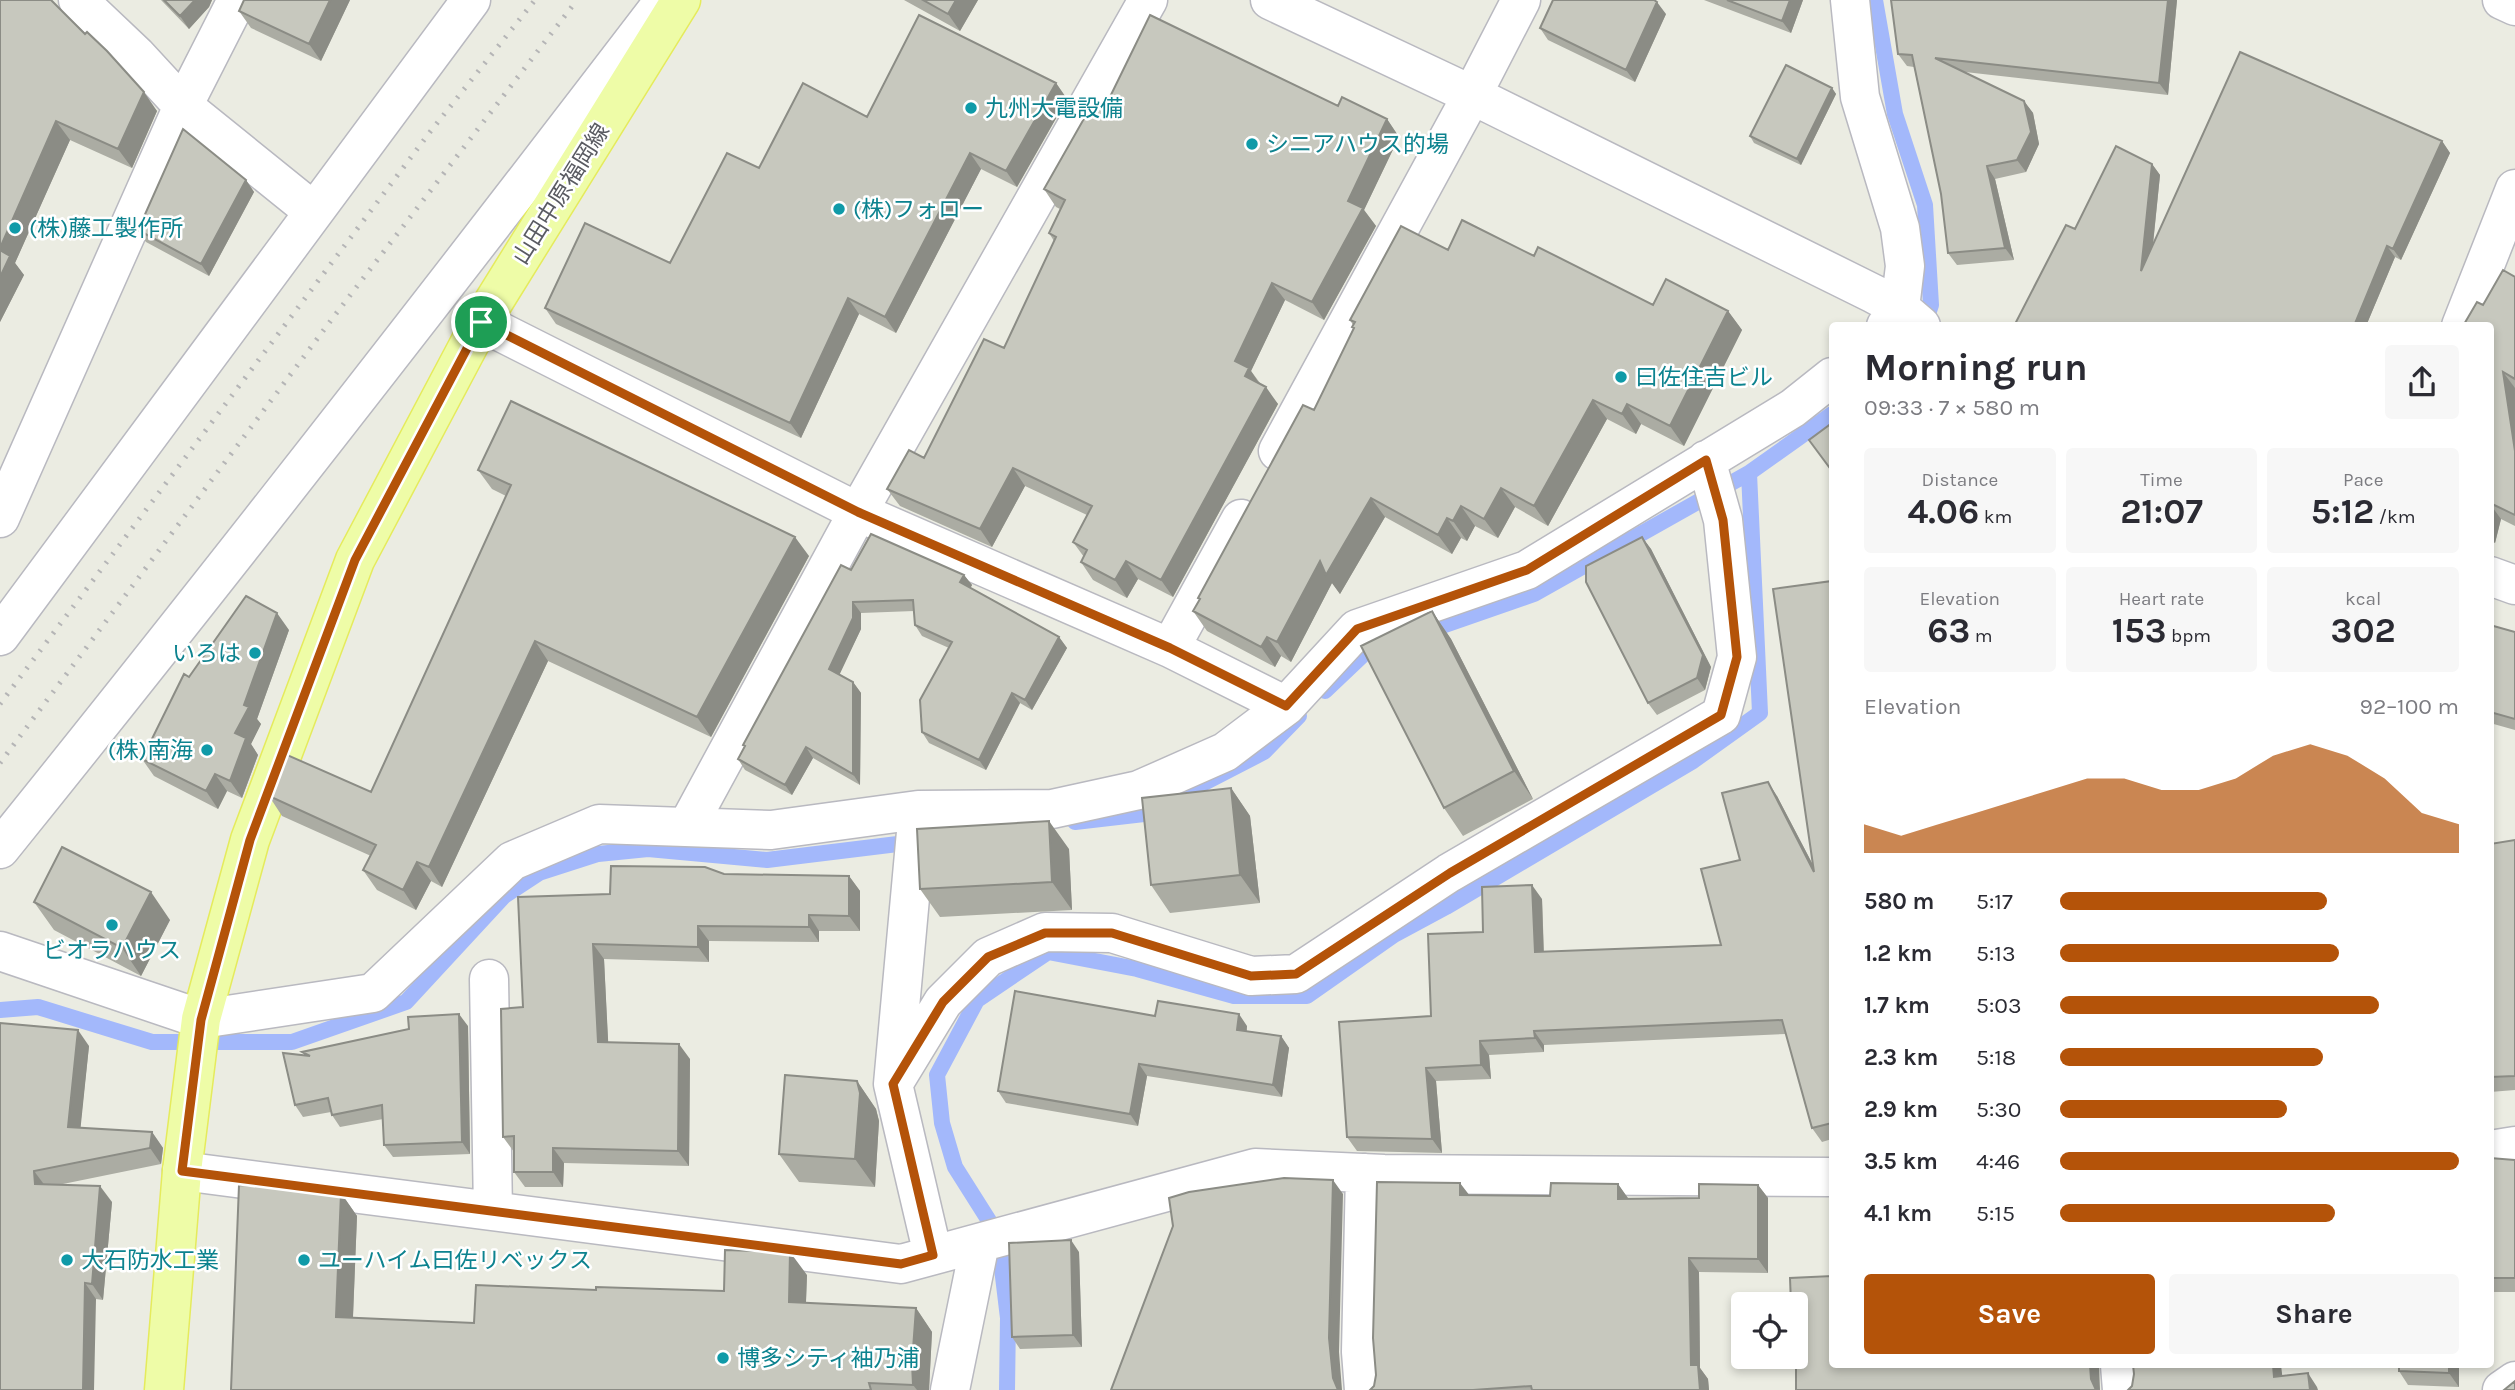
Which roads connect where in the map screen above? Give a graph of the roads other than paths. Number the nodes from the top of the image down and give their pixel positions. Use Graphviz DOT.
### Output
graph roads {
  1 [pos="78,0"];
  2 [pos="237,0"];
  3 [pos="471,0"];
  4 [pos="664,0"];
  5 [pos="681,0"];
  6 [pos="1148,0"];
  7 [pos="1270,0"];
  8 [pos="1521,0"];
  9 [pos="1850,0"];
  10 [pos="2502,0"];
  11 [pos="2515,6"];
  12 [pos="1472,95"];
  13 [pos="183,106"];
  14 [pos="2515,189"];
  15 [pos="313,211"];
  16 [pos="1902,320"];
  17 [pos="481,322"];
  18 [pos="2463,322"];
  19 [pos="1829,379"];
  20 [pos="1706,460"];
  21 [pos="858,512"];
  22 [pos="0,518"];
  23 [pos="2494,577"];
  24 [pos="2515,585"];
  25 [pos="0,636"];
  26 [pos="1170,648"];
  27 [pos="1286,706"];
  28 [pos="918,810"];
  29 [pos="687,827"];
  30 [pos="0,849"];
  31 [pos="0,951"];
  32 [pos="489,979"];
  33 [pos="201,1020"];
  34 [pos="893,1084"];
  35 [pos="2515,1146"];
  36 [pos="2494,1149"];
  37 [pos="182,1171"];
  38 [pos="1365,1173"];
  39 [pos="1829,1177"];
  40 [pos="493,1211"];
  41 [pos="980,1243"];
  42 [pos="933,1255"];
  43 [pos="2120,1368"];
  44 [pos="2515,1381"];
  45 [pos="164,1390"];
  46 [pos="950,1390"];
  47 [pos="1364,1390"];
  48 [pos="2122,1390"];
  49 [pos="2502,1390"];
  1 -- 13 [label="street"];
  2 -- 13 [label="street"];
  3 -- 15 [label="street"];
  4 -- 30 [label="street"];
  5 -- 17 [label="main road, 山田中原福岡線"];
  6 -- 21 [label="street"];
  7 -- 12 [label="street"];
  8 -- 12 [label="street"];
  9 -- 16 [label="street"];
  10 -- 11 [label="street"];
  12 -- 16 [label="street"];
  12 -- 26 [label="street"];
  13 -- 15 [label="street"];
  13 -- 22 [label="street"];
  14 -- 18 [label="street"];
  15 -- 25 [label="street"];
  17 -- 21 [label="street"];
  17 -- 33 [label="main road, 山田中原福岡線"];
  19 -- 20 [label="street"];
  20 -- 27 [label="street"];
  20 -- 34 [label="street"];
  21 -- 26 [label="street"];
  21 -- 29 [label="street"];
  23 -- 24 [label="street"];
  26 -- 27 [label="street"];
  27 -- 28 [label="street"];
  28 -- 29 [label="street"];
  28 -- 34 [label="street"];
  29 -- 33 [label="street"];
  31 -- 33 [label="street"];
  32 -- 40 [label="street"];
  33 -- 37 [label="main road, 山田中原福岡線"];
  34 -- 42 [label="street"];
  35 -- 36 [label="street"];
  37 -- 40 [label="street"];
  37 -- 45 [label="main road, 山田中原福岡線"];
  38 -- 39 [label="street"];
  38 -- 41 [label="street"];
  38 -- 47 [label="street"];
  40 -- 42 [label="street"];
  41 -- 42 [label="street"];
  41 -- 46 [label="street"];
  43 -- 48 [label="street"];
  44 -- 49 [label="street"];
}
